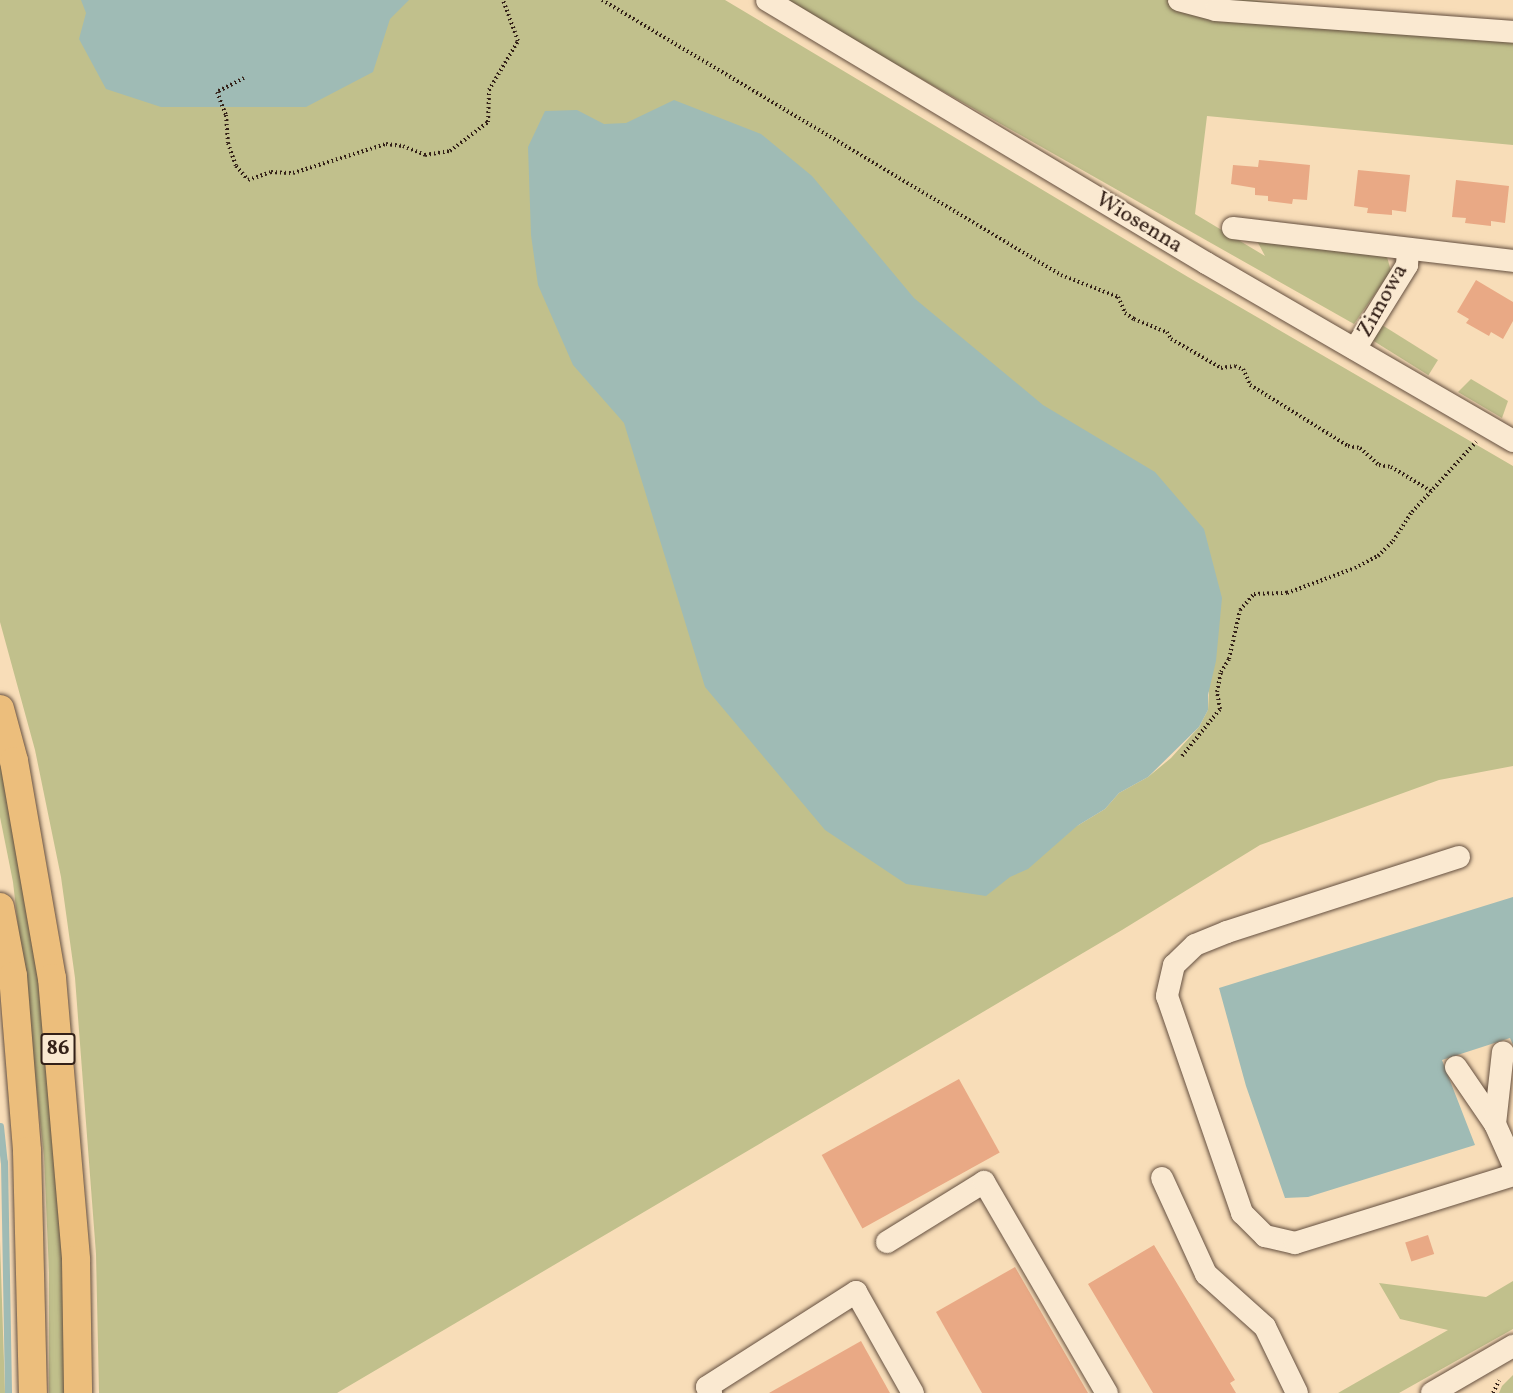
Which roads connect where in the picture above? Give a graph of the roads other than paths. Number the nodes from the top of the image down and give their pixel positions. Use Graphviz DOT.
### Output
graph roads {
  1 [pos="767,0"];
  2 [pos="1179,0"];
  3 [pos="1513,32"];
  4 [pos="1233,228"];
  5 [pos="1408,249"];
  6 [pos="1513,261"];
  7 [pos="1355,349"];
  8 [pos="1513,441"];
  9 [pos="0,709"];
  10 [pos="1459,857"];
  11 [pos="0,907"];
  12 [pos="1503,1052"];
  13 [pos="1456,1067"];
  14 [pos="1495,1124"];
  15 [pos="1513,1164"];
  16 [pos="1513,1175"];
  17 [pos="1162,1178"];
  18 [pos="887,1242"];
  19 [pos="1513,1346"];
  20 [pos="1440,1391"];
  21 [pos="33,1393"];
  22 [pos="78,1393"];
  23 [pos="711,1393"];
  24 [pos="913,1393"];
  25 [pos="1107,1393"];
  26 [pos="1297,1393"];
  1 -- 7 [label="street, Wiosenna"];
  2 -- 3 [label="street"];
  4 -- 5 [label="street"];
  5 -- 6 [label="street, Zimowa"];
  5 -- 7 [label="street, Zimowa"];
  7 -- 8 [label="street, Wiosenna"];
  9 -- 22 [label="main road, 86"];
  10 -- 16 [label="street"];
  11 -- 21 [label="main road, 86"];
  12 -- 14 [label="street"];
  13 -- 14 [label="street"];
  14 -- 15 [label="street"];
  17 -- 26 [label="street"];
  18 -- 25 [label="street"];
  19 -- 20 [label="street"];
  23 -- 24 [label="street"];
}
